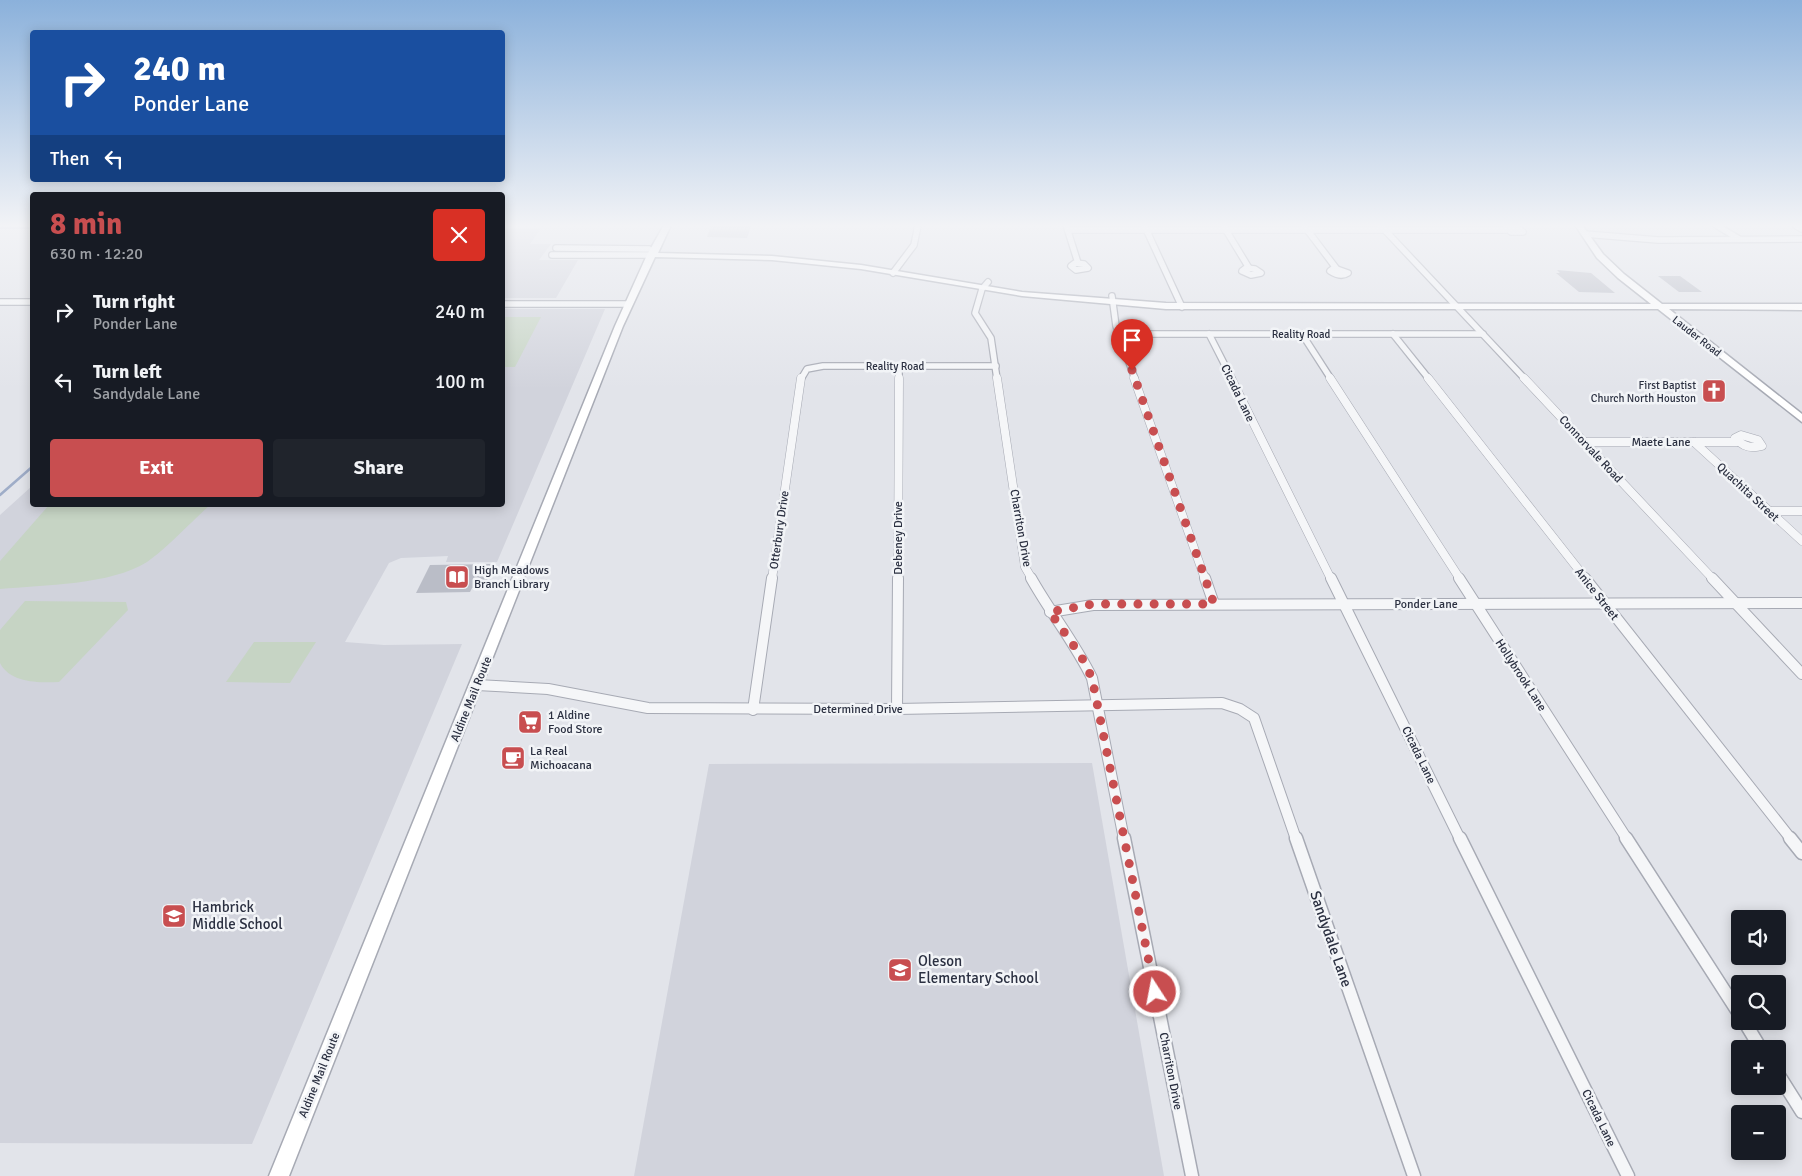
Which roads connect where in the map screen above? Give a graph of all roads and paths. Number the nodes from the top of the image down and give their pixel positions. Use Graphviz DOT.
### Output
graph roads {
  1 [pos="640,280"];
  2 [pos="957,280"];
  3 [pos="1170,280"];
  4 [pos="1432,280"];
  5 [pos="1627,280"];
  6 [pos="985,285"];
  7 [pos="1649,298"];
  8 [pos="1450,299"];
  9 [pos="1802,299"];
  10 [pos="1112,300"];
  11 [pos="0,302"];
  12 [pos="30,302"];
  13 [pos="1180,302"];
  14 [pos="505,304"];
  15 [pos="628,304"];
  16 [pos="1458,307"];
  17 [pos="1660,307"];
  18 [pos="1802,307"];
  19 [pos="1119,334"];
  20 [pos="1209,334"];
  21 [pos="1302,334"];
  22 [pos="1393,334"];
  23 [pos="1483,334"];
  24 [pos="823,366"];
  25 [pos="899,366"];
  26 [pos="996,366"];
  27 [pos="1802,419"];
  28 [pos="1585,442"];
  29 [pos="1694,442"];
  30 [pos="1737,442"];
  31 [pos="1769,511"];
  32 [pos="1802,511"];
  33 [pos="1802,541"];
  34 [pos="1802,603"];
  35 [pos="1214,604"];
  36 [pos="1344,604"];
  37 [pos="1475,604"];
  38 [pos="1606,604"];
  39 [pos="1736,604"];
  40 [pos="1050,612"];
  41 [pos="1802,674"];
  42 [pos="477,685"];
  43 [pos="1097,704"];
  44 [pos="1240,708"];
  45 [pos="897,709"];
  46 [pos="753,710"];
  47 [pos="1802,853"];
  48 [pos="1731,1001"];
  49 [pos="1786,1087"];
  50 [pos="1802,1112"];
  51 [pos="279,1176"];
  52 [pos="1192,1176"];
  53 [pos="1414,1176"];
  54 [pos="1628,1176"];
  1 -- 15 [label="main road, Aldine Mail Route"];
  2 -- 6 [label="main road"];
  3 -- 13 [label="street"];
  4 -- 8 [label="street, Connorvale Road"];
  5 -- 7 [label="main road, Lauder Road"];
  6 -- 10 [label="main road"];
  6 -- 26 [label="street, Charriton Drive"];
  7 -- 8 [label="main road"];
  7 -- 9 [label="main road"];
  7 -- 17 [label="main road, Lauder Road"];
  8 -- 13 [label="main road"];
  8 -- 16 [label="street, Connorvale Road"];
  10 -- 13 [label="main road"];
  10 -- 19 [label="street"];
  11 -- 12 [label="street"];
  13 -- 16 [label="main road"];
  14 -- 15 [label="street"];
  15 -- 42 [label="main road, Aldine Mail Route"];
  16 -- 17 [label="main road"];
  16 -- 23 [label="street, Connorvale Road"];
  17 -- 18 [label="main road"];
  17 -- 27 [label="main road, Lauder Road"];
  19 -- 20 [label="street, Reality Road"];
  19 -- 35 [label="street"];
  20 -- 21 [label="street, Reality Road"];
  20 -- 36 [label="street, Cicada Lane"];
  21 -- 22 [label="street, Reality Road"];
  21 -- 37 [label="street, Hollybrook Lane"];
  22 -- 23 [label="street, Reality Road"];
  22 -- 38 [label="street, Anice Street"];
  23 -- 28 [label="street, Connorvale Road"];
  24 -- 25 [label="street, Reality Road"];
  24 -- 46 [label="street, Otterbury Drive"];
  25 -- 26 [label="street, Reality Road"];
  25 -- 45 [label="street, Debeney Drive"];
  26 -- 40 [label="street, Charriton Drive"];
  28 -- 29 [label="street, Maete Lane"];
  28 -- 39 [label="street, Connorvale Road"];
  29 -- 30 [label="street, Maete Lane"];
  29 -- 31 [label="street, Quachita Street"];
  31 -- 32 [label="street"];
  31 -- 33 [label="street, Quachita Street"];
  34 -- 39 [label="street, Ponder Lane"];
  35 -- 36 [label="street, Ponder Lane"];
  35 -- 40 [label="street, Ponder Lane"];
  36 -- 37 [label="street, Ponder Lane"];
  36 -- 54 [label="street, Cicada Lane"];
  37 -- 38 [label="street, Ponder Lane"];
  37 -- 48 [label="street, Hollybrook Lane"];
  38 -- 39 [label="street, Ponder Lane"];
  38 -- 47 [label="street, Anice Street"];
  39 -- 41 [label="street, Connorvale Road"];
  40 -- 43 [label="street, Charriton Drive"];
  42 -- 46 [label="street, Determined Drive"];
  42 -- 51 [label="main road, Aldine Mail Route"];
  43 -- 44 [label="street, Determined Drive"];
  43 -- 45 [label="street, Determined Drive"];
  43 -- 52 [label="street, Charriton Drive"];
  44 -- 53 [label="street, Sandydale Lane"];
  45 -- 46 [label="street, Determined Drive"];
  49 -- 50 [label="street"];
}
